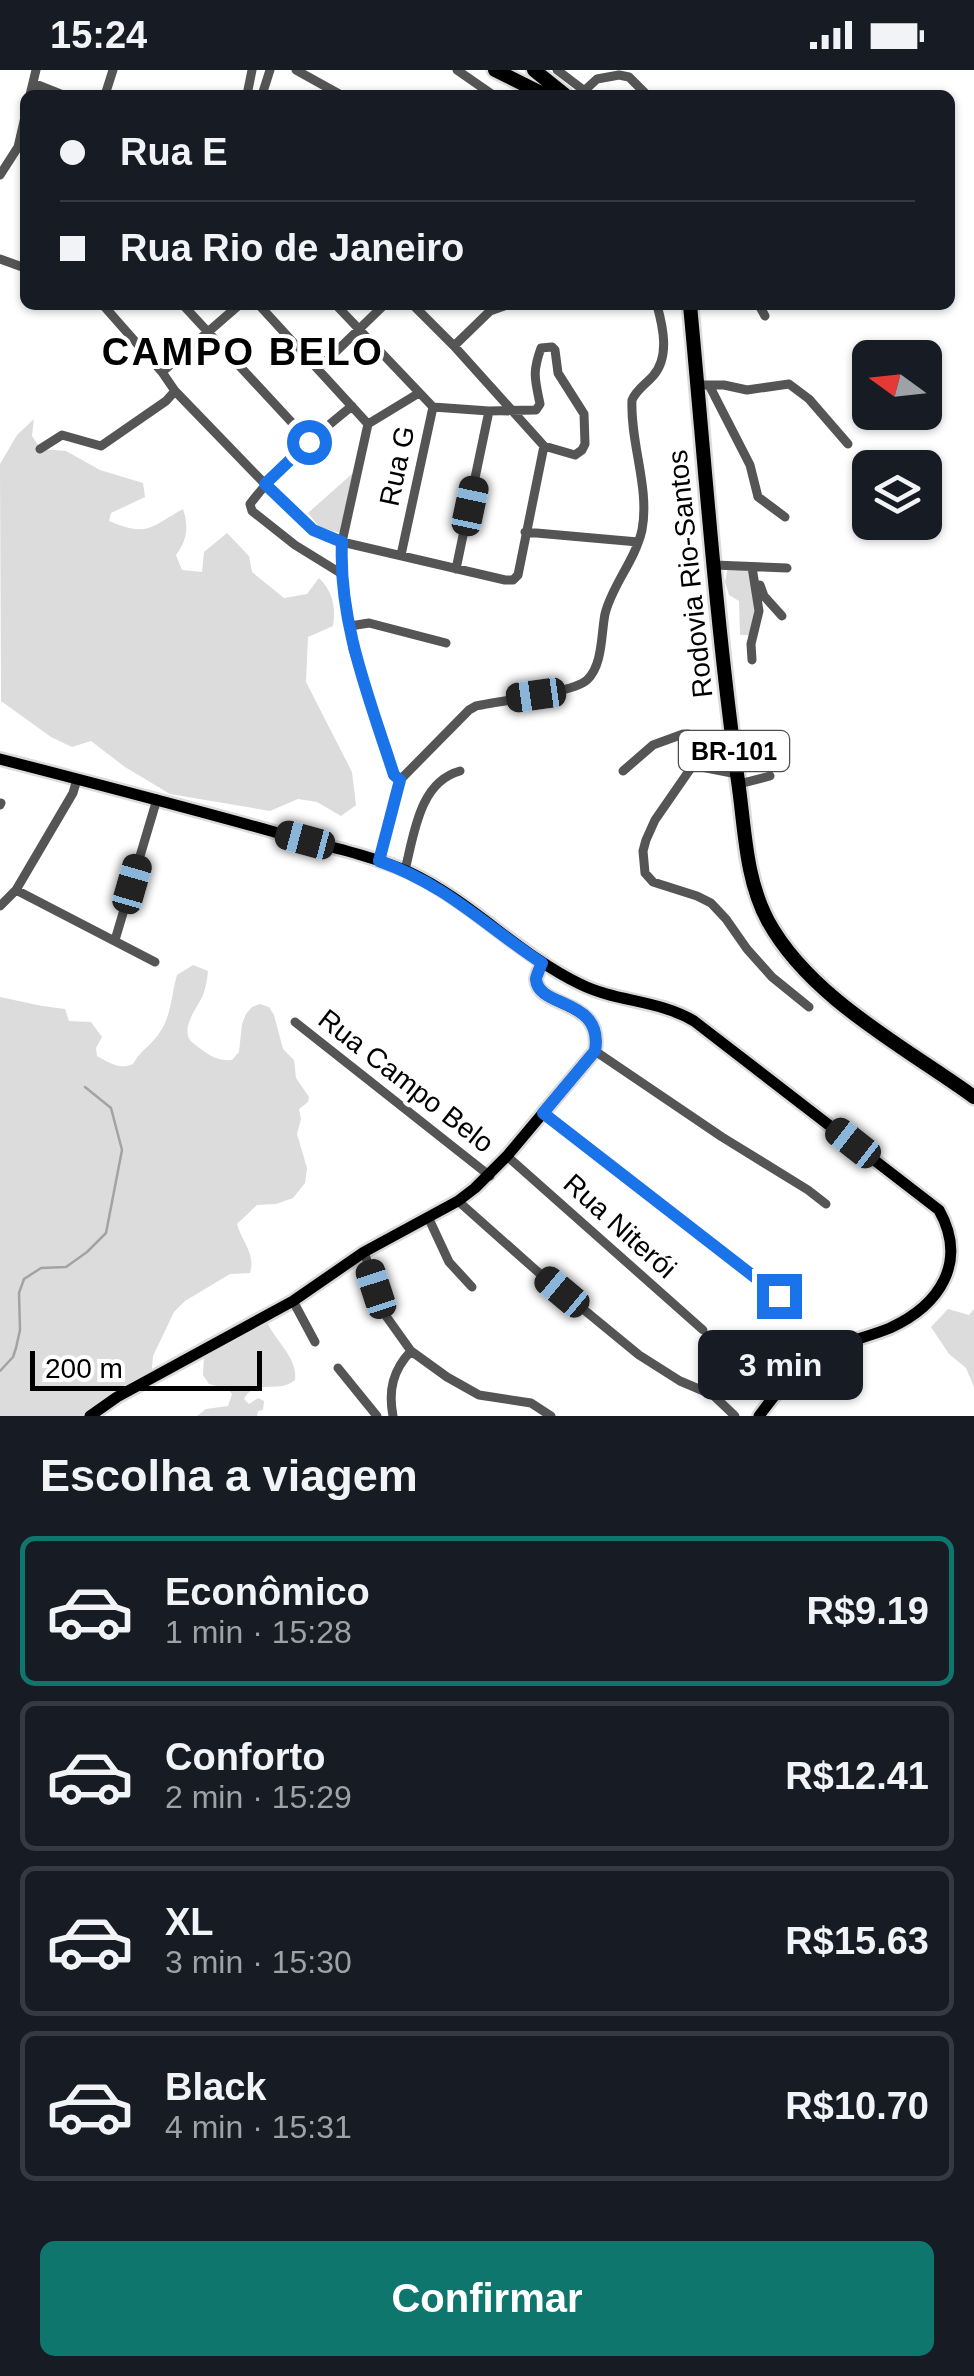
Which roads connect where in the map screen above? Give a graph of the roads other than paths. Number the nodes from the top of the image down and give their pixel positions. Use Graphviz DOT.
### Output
graph roads {
  1 [pos="36,70"];
  2 [pos="296,70"];
  3 [pos="458,70"];
  4 [pos="495,70"];
  5 [pos="534,70"];
  6 [pos="557,70"];
  7 [pos="33,83"];
  8 [pos="31,90"];
  9 [pos="50,90"];
  10 [pos="332,90"];
  11 [pos="486,90"];
  12 [pos="533,90"];
  13 [pos="559,90"];
  14 [pos="583,90"];
  15 [pos="589,90"];
  16 [pos="641,90"];
  17 [pos="20,149"];
  18 [pos="0,175"];
  19 [pos="107,310"];
  20 [pos="187,310"];
  21 [pos="234,310"];
  22 [pos="264,310"];
  23 [pos="340,310"];
  24 [pos="379,310"];
  25 [pos="418,310"];
  26 [pos="486,310"];
  27 [pos="658,310"];
  28 [pos="691,310"];
  29 [pos="762,310"];
  30 [pos="765,316"];
  31 [pos="358,330"];
  32 [pos="209,334"];
  33 [pos="454,346"];
  34 [pos="318,369"];
  35 [pos="162,372"];
  36 [pos="703,385"];
  37 [pos="175,391"];
  38 [pos="419,393"];
  39 [pos="352,406"];
  40 [pos="433,407"];
  41 [pos="512,410"];
  42 [pos="490,411"];
  43 [pos="368,424"];
  44 [pos="309,442"];
  45 [pos="848,444"];
  46 [pos="544,446"];
  47 [pos="40,449"];
  48 [pos="265,484"];
  49 [pos="785,517"];
  50 [pos="525,532"];
  51 [pos="342,542"];
  52 [pos="638,542"];
  53 [pos="401,555"];
  54 [pos="714,565"];
  55 [pos="756,567"];
  56 [pos="456,568"];
  57 [pos="787,568"];
  58 [pos="342,574"];
  59 [pos="782,616"];
  60 [pos="350,626"];
  61 [pos="446,642"];
  62 [pos="752,660"];
  63 [pos="0,759"];
  64 [pos="692,765"];
  65 [pos="623,770"];
  66 [pos="460,771"];
  67 [pos="770,776"];
  68 [pos="77,779"];
  69 [pos="738,779"];
  70 [pos="400,780"];
  71 [pos="157,799"];
  72 [pos="379,861"];
  73 [pos="405,870"];
  74 [pos="16,890"];
  75 [pos="0,906"];
  76 [pos="115,940"];
  77 [pos="155,962"];
  78 [pos="542,963"];
  79 [pos="809,1007"];
  80 [pos="295,1022"];
  81 [pos="595,1051"];
  82 [pos="974,1097"];
  83 [pos="543,1113"];
  84 [pos="508,1156"];
  85 [pos="490,1176"];
  86 [pos="458,1201"];
  87 [pos="826,1204"];
  88 [pos="428,1217"];
  89 [pos="364,1252"];
  90 [pos="472,1287"];
  91 [pos="779,1296"];
  92 [pos="292,1300"];
  93 [pos="703,1330"];
  94 [pos="315,1342"];
  95 [pos="411,1351"];
  96 [pos="338,1368"];
  97 [pos="90,1416"];
  98 [pos="377,1416"];
  99 [pos="394,1416"];
  100 [pos="551,1416"];
  101 [pos="735,1416"];
  102 [pos="759,1416"];
  1 -- 7 [label="street"];
  2 -- 10 [label="street"];
  3 -- 11 [label="street"];
  4 -- 12 [label="highway"];
  5 -- 13 [label="highway"];
  6 -- 14 [label="street"];
  7 -- 8 [label="street"];
  7 -- 9 [label="street"];
  15 -- 16 [label="street"];
  17 -- 18 [label="street"];
  19 -- 35 [label="street"];
  20 -- 32 [label="street"];
  21 -- 32 [label="street"];
  22 -- 34 [label="street"];
  23 -- 31 [label="street, Rua G"];
  24 -- 31 [label="street"];
  25 -- 33 [label="street"];
  26 -- 33 [label="street"];
  27 -- 52 [label="street"];
  28 -- 36 [label="highway, Rodovia Rio-Santos / BR-101"];
  29 -- 30 [label="street"];
  31 -- 34 [label="street"];
  31 -- 38 [label="street, Rua G"];
  32 -- 35 [label="street"];
  32 -- 44 [label="street"];
  33 -- 41 [label="street"];
  34 -- 39 [label="street"];
  35 -- 37 [label="street"];
  36 -- 45 [label="street"];
  36 -- 49 [label="street"];
  36 -- 54 [label="highway, Rodovia Rio-Santos / BR-101"];
  37 -- 47 [label="street"];
  37 -- 48 [label="street"];
  38 -- 40 [label="street, Rua G"];
  38 -- 43 [label="street"];
  39 -- 43 [label="street"];
  39 -- 44 [label="street"];
  40 -- 42 [label="street"];
  40 -- 53 [label="street, Rua G"];
  41 -- 42 [label="street"];
  41 -- 46 [label="street"];
  41 -- 46 [label="street"];
  42 -- 56 [label="street"];
  43 -- 51 [label="street"];
  44 -- 48 [label="street"];
  46 -- 50 [label="street"];
  48 -- 51 [label="street"];
  48 -- 58 [label="street"];
  50 -- 52 [label="street"];
  50 -- 56 [label="street"];
  51 -- 53 [label="street"];
  51 -- 58 [label="street"];
  52 -- 70 [label="street"];
  53 -- 56 [label="street"];
  54 -- 55 [label="street"];
  54 -- 69 [label="highway, Rodovia Rio-Santos / BR-101"];
  55 -- 57 [label="street"];
  55 -- 59 [label="street"];
  55 -- 62 [label="street"];
  58 -- 60 [label="street"];
  60 -- 61 [label="street"];
  60 -- 70 [label="street"];
  63 -- 68 [label="main road"];
  64 -- 65 [label="street"];
  64 -- 69 [label="street"];
  64 -- 79 [label="street"];
  66 -- 73 [label="street"];
  67 -- 69 [label="street"];
  68 -- 71 [label="main road"];
  68 -- 74 [label="street"];
  69 -- 82 [label="highway, Rodovia Rio-Santos / BR-101"];
  70 -- 72 [label="street"];
  71 -- 72 [label="main road"];
  71 -- 76 [label="street"];
  72 -- 73 [label="main road"];
  73 -- 78 [label="main road"];
  74 -- 75 [label="street"];
  74 -- 76 [label="street"];
  76 -- 77 [label="street"];
  78 -- 81 [label="main road"];
  78 -- 102 [label="main road"];
  80 -- 85 [label="street, Rua Campo Belo"];
  81 -- 83 [label="main road"];
  81 -- 87 [label="street"];
  83 -- 84 [label="main road"];
  83 -- 91 [label="street"];
  84 -- 85 [label="main road"];
  84 -- 93 [label="street, Rua Niterói"];
  85 -- 86 [label="main road"];
  86 -- 88 [label="main road"];
  86 -- 101 [label="street"];
  88 -- 89 [label="main road"];
  88 -- 90 [label="street"];
  89 -- 92 [label="main road"];
  89 -- 95 [label="street"];
  92 -- 94 [label="street"];
  92 -- 97 [label="main road"];
  95 -- 99 [label="street"];
  95 -- 100 [label="street"];
  96 -- 98 [label="street"];
}
